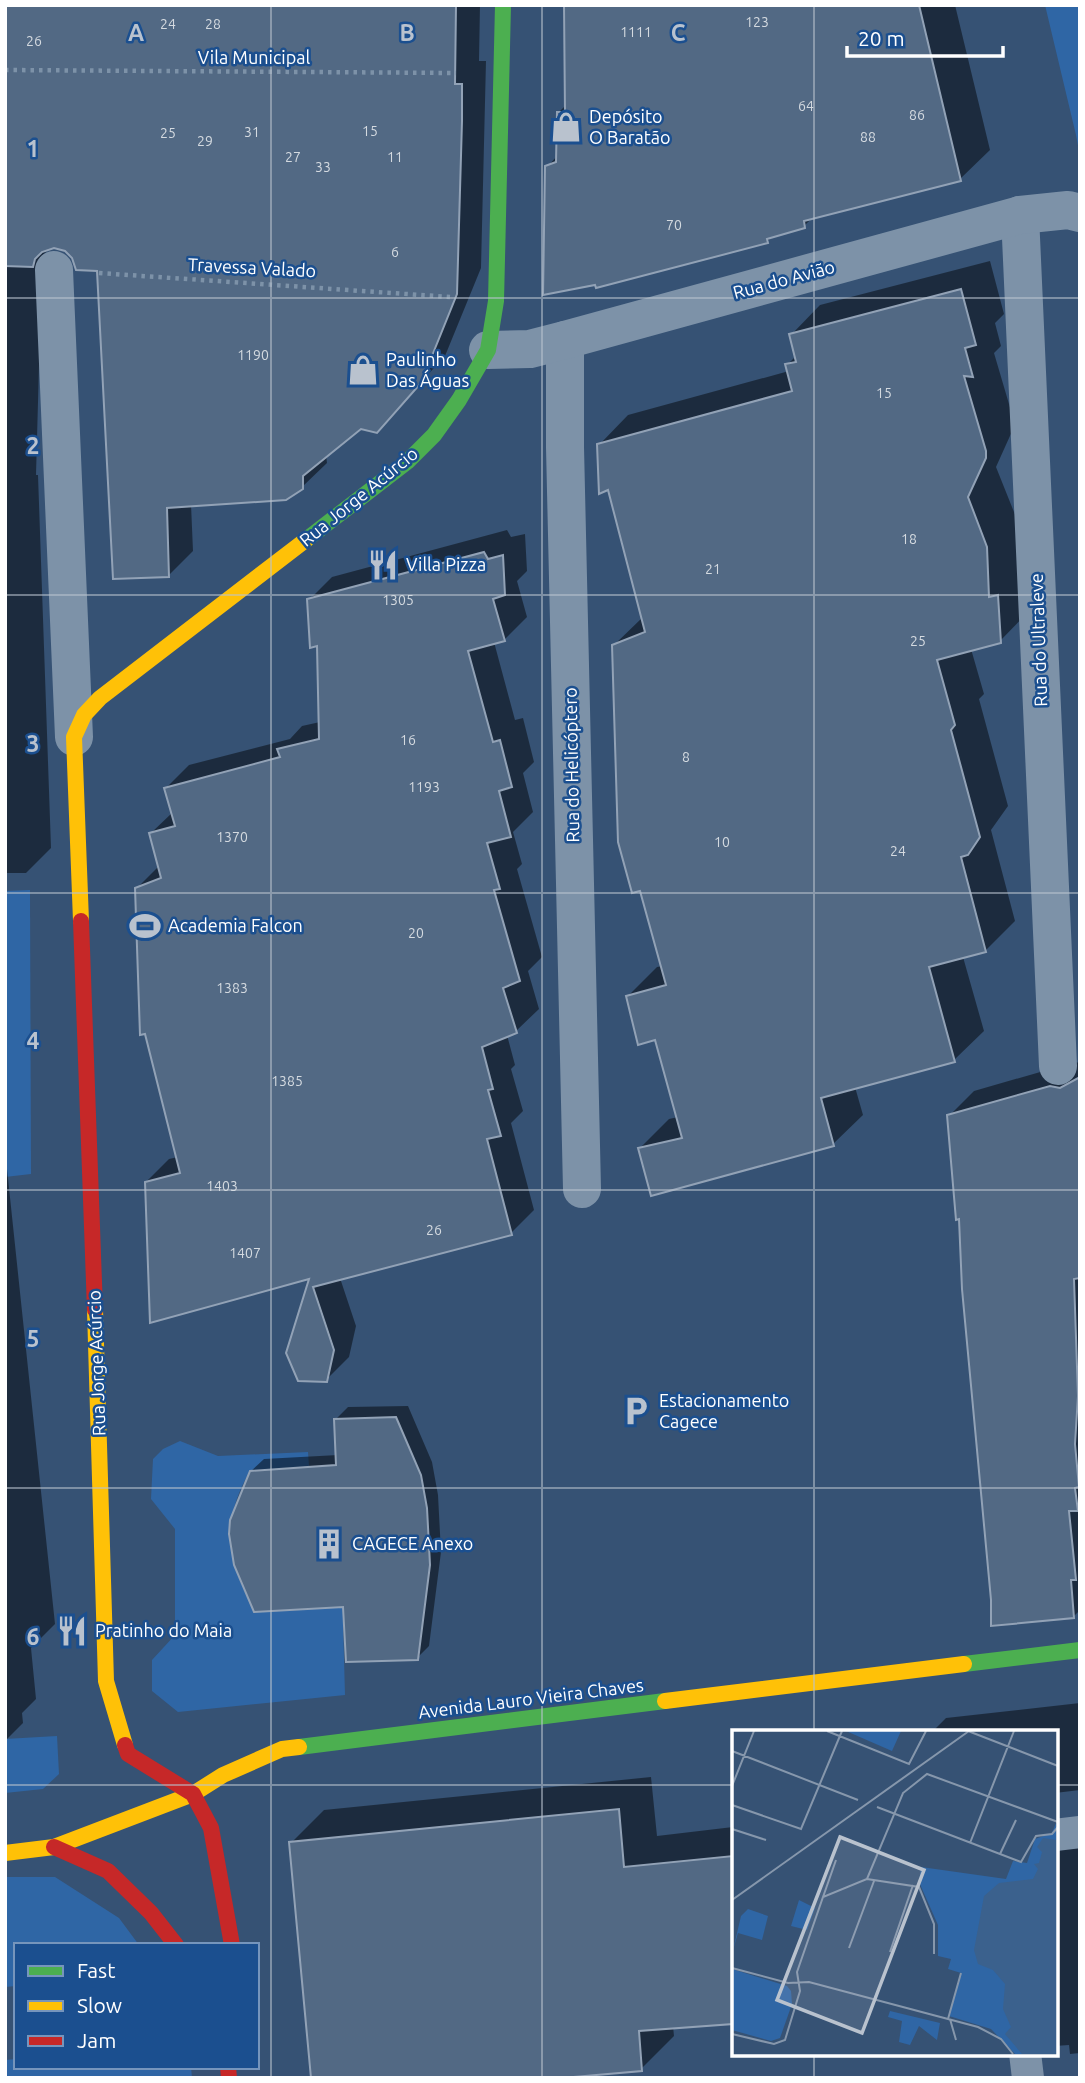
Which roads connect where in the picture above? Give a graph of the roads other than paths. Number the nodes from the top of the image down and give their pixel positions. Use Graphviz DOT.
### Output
graph roads {
  1 [pos="503,5"];
  2 [pos="1080,213"];
  3 [pos="1020,215"];
  4 [pos="54,270"];
  5 [pos="565,340"];
  6 [pos="488,350"];
  7 [pos="74,737"];
  8 [pos="1058,1066"];
  9 [pos="582,1189"];
  10 [pos="1080,1650"];
  11 [pos="193,1794"];
  12 [pos="1080,1832"];
  13 [pos="1057,1835"];
  14 [pos="54,1847"];
  15 [pos="5,1853"];
  16 [pos="174,1943"];
  17 [pos="232,1943"];
  18 [pos="1025,2055"];
  19 [pos="1028,2078"];
  1 -- 6 [label="street, Rua Jorge Acúrcio"];
  2 -- 3 [label="street, Rua do Avião"];
  3 -- 5 [label="street, Rua do Avião"];
  3 -- 8 [label="street, Rua do Ultraleve"];
  4 -- 7 [label="street, Rua Jorge Acúrcio"];
  5 -- 6 [label="street, Rua do Avião"];
  5 -- 9 [label="street, Rua do Helicóptero"];
  6 -- 7 [label="street, Rua Jorge Acúrcio"];
  7 -- 11 [label="street, Rua Jorge Acúrcio"];
  10 -- 11 [label="street, Avenida Lauro Vieira Chaves"];
  11 -- 14 [label="street, Avenida Lauro Vieira Chaves"];
  11 -- 17 [label="street"];
  12 -- 13 [label="lane"];
  14 -- 15 [label="street, Avenida Lauro Vieira Chaves"];
  14 -- 16 [label="street"];
  18 -- 19 [label="lane"];
}
